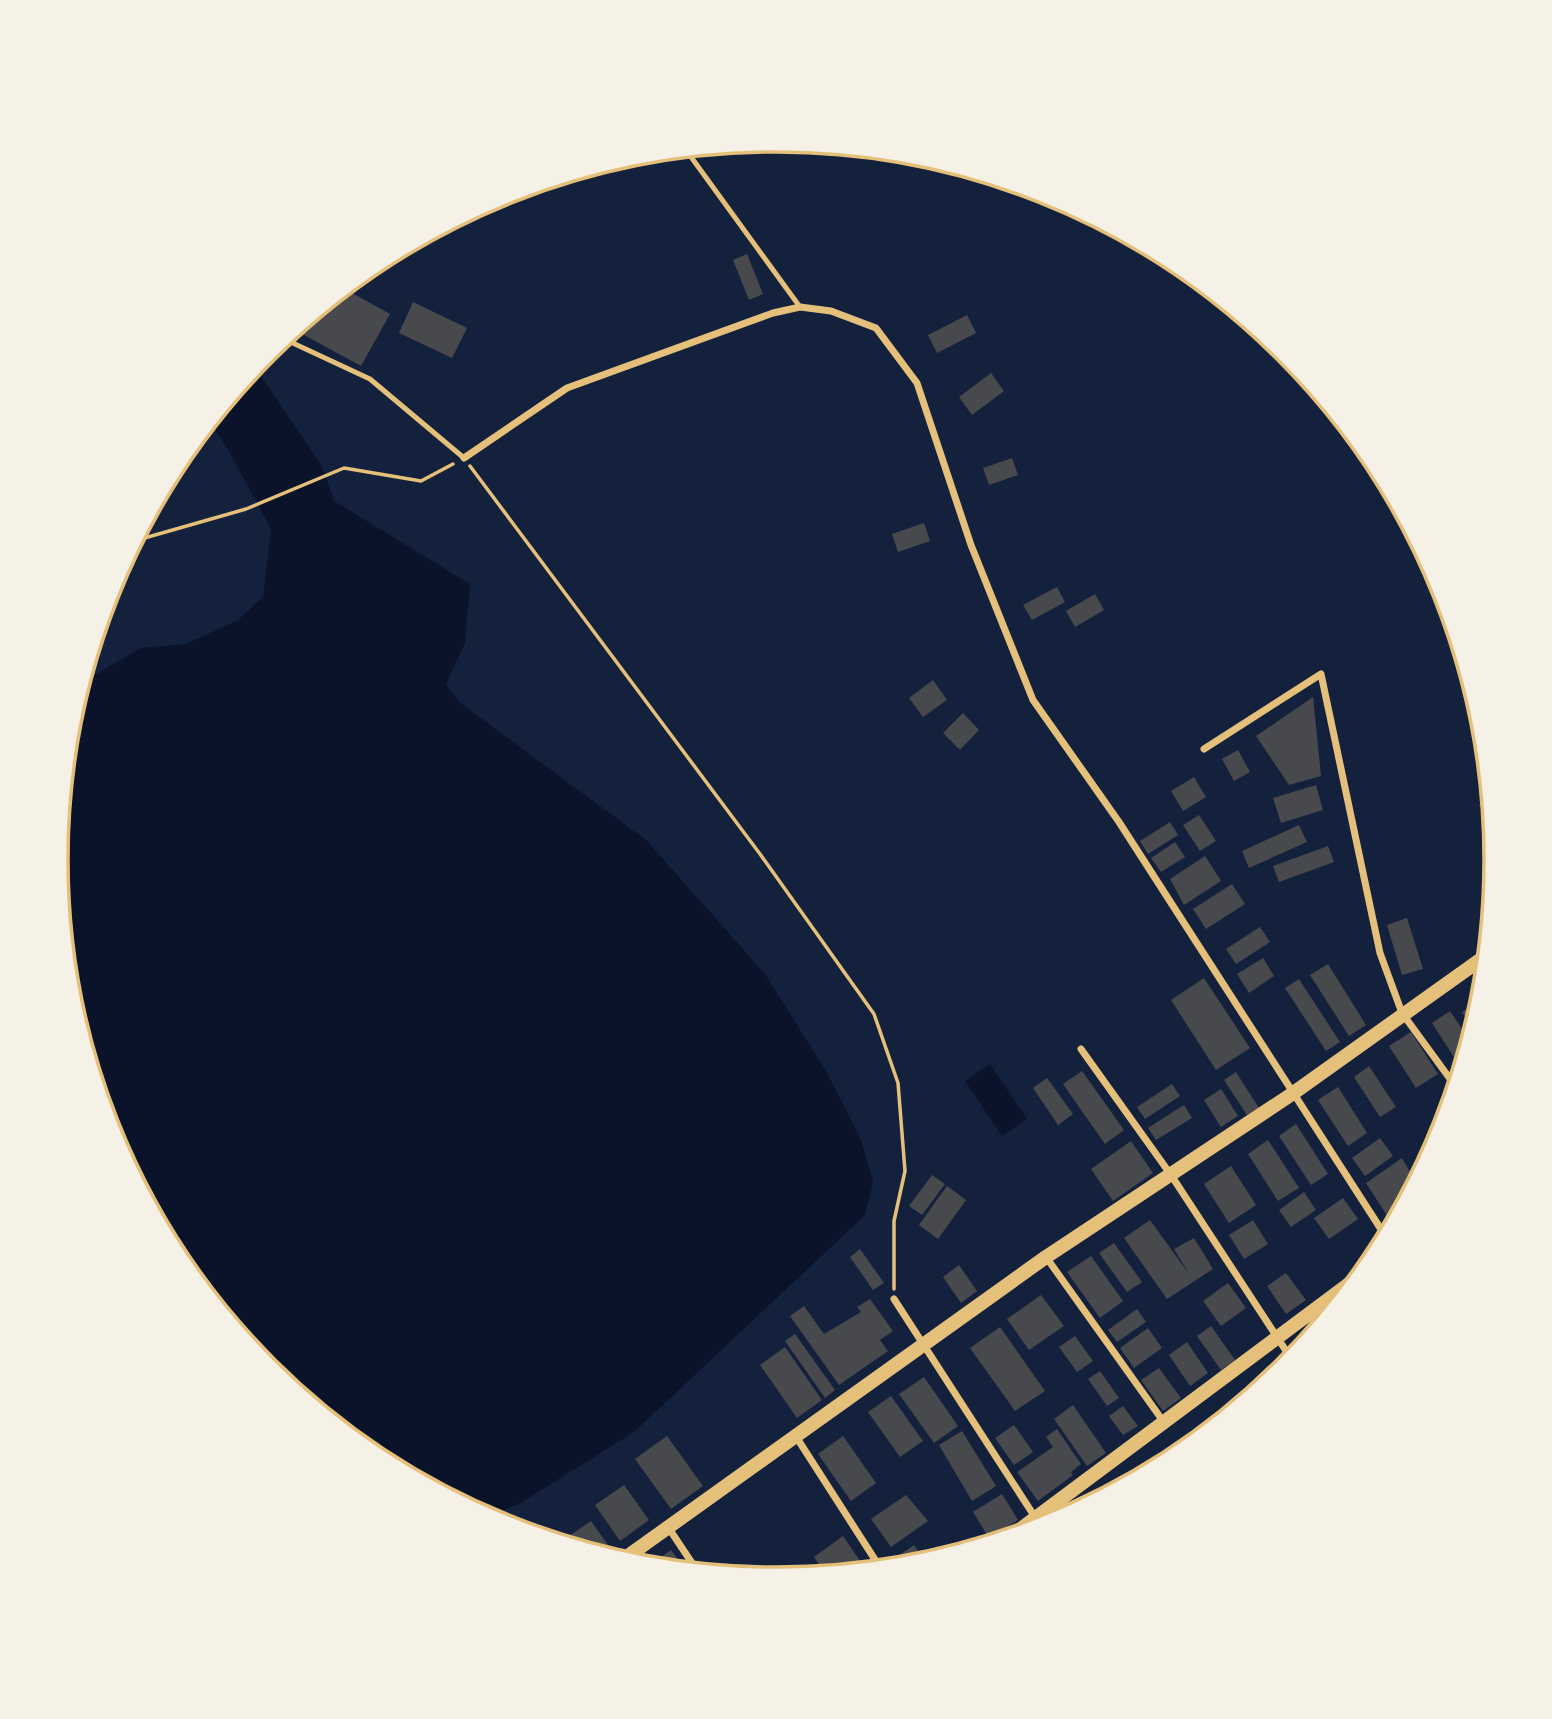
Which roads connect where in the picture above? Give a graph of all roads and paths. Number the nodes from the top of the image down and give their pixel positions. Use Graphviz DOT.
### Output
graph roads {
  1 [pos="691,157"];
  2 [pos="800,307"];
  3 [pos="293,343"];
  4 [pos="464,458"];
  5 [pos="146,538"];
  6 [pos="1205,749"];
  7 [pos="1476,962"];
  8 [pos="1402,1013"];
  9 [pos="1081,1049"];
  10 [pos="1449,1077"];
  11 [pos="1292,1094"];
  12 [pos="1171,1175"];
  13 [pos="1380,1228"];
  14 [pos="1046,1257"];
  15 [pos="1331,1297"];
  16 [pos="894,1299"];
  17 [pos="1278,1338"];
  18 [pos="922,1344"];
  19 [pos="1286,1350"];
  20 [pos="1163,1422"];
  21 [pos="794,1435"];
  22 [pos="1054,1510"];
  23 [pos="1036,1517"];
  24 [pos="667,1526"];
  25 [pos="632,1553"];
  26 [pos="875,1560"];
  27 [pos="691,1562"];
  1 -- 2 [label="lane"];
  2 -- 4 [label="street"];
  2 -- 11 [label="street"];
  3 -- 4 [label="lane"];
  4 -- 5 [label="path"];
  4 -- 16 [label="path"];
  6 -- 8 [label="street"];
  7 -- 8 [label="main road"];
  8 -- 10 [label="street"];
  8 -- 11 [label="main road"];
  9 -- 12 [label="street"];
  11 -- 12 [label="main road"];
  11 -- 13 [label="street"];
  12 -- 14 [label="main road"];
  12 -- 17 [label="street"];
  14 -- 18 [label="main road"];
  14 -- 20 [label="street"];
  15 -- 17 [label="main road"];
  16 -- 18 [label="street"];
  17 -- 19 [label="street"];
  17 -- 20 [label="main road"];
  18 -- 21 [label="main road"];
  18 -- 23 [label="street"];
  20 -- 22 [label="main road"];
  21 -- 24 [label="main road"];
  21 -- 26 [label="street"];
  24 -- 25 [label="main road"];
  24 -- 27 [label="street"];
}
